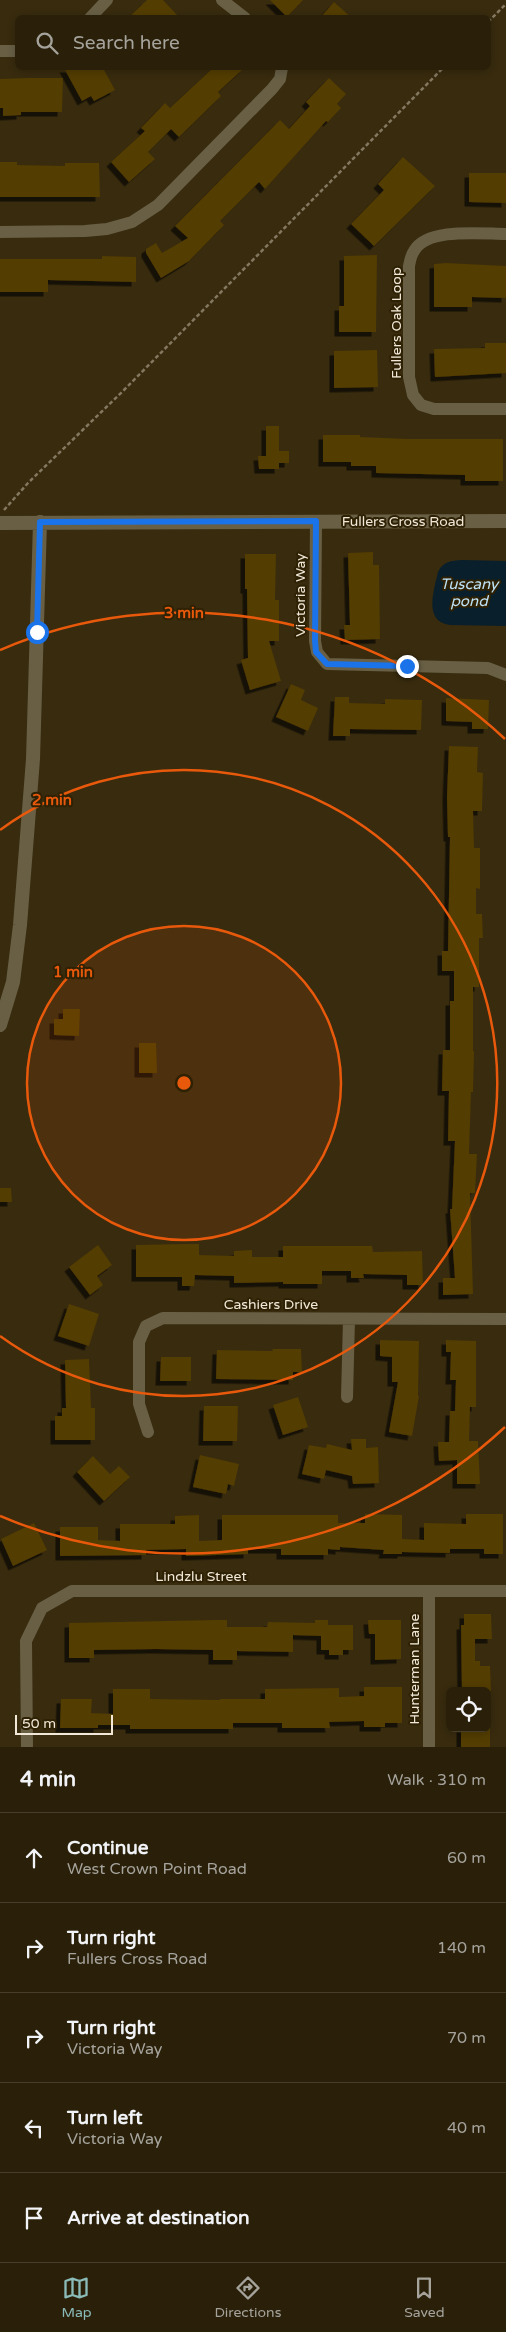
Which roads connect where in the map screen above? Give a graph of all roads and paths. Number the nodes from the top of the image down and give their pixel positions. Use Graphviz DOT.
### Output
graph roads {
  1 [pos="107,0"];
  2 [pos="222,0"];
  3 [pos="506,4"];
  4 [pos="93,15"];
  5 [pos="241,15"];
  6 [pos="491,19"];
  7 [pos="15,51"];
  8 [pos="0,52"];
  9 [pos="282,70"];
  10 [pos="441,70"];
  11 [pos="0,232"];
  12 [pos="506,234"];
  13 [pos="506,410"];
  14 [pos="1,518"];
  15 [pos="316,521"];
  16 [pos="506,521"];
  17 [pos="40,522"];
  18 [pos="506,675"];
  19 [pos="0,1025"];
  20 [pos="349,1319"];
  21 [pos="506,1319"];
  22 [pos="347,1397"];
  23 [pos="148,1432"];
  24 [pos="429,1591"];
  25 [pos="506,1591"];
  26 [pos="27,1747"];
  27 [pos="429,1747"];
  1 -- 4 [label="street"];
  2 -- 5 [label="street"];
  3 -- 6 [label="path"];
  7 -- 8 [label="street"];
  9 -- 11 [label="street"];
  10 -- 14 [label="path"];
  12 -- 13 [label="street, Fullers Oak Loop"];
  14 -- 17 [label="street, Fullers Cross Road"];
  15 -- 16 [label="street, Fullers Cross Road"];
  15 -- 17 [label="street, Fullers Cross Road"];
  15 -- 18 [label="street, Victoria Way"];
  17 -- 19 [label="street"];
  20 -- 21 [label="street, Cashiers Drive"];
  20 -- 22 [label="street"];
  20 -- 23 [label="street, Cashiers Drive"];
  24 -- 25 [label="street, Lindzlu Street"];
  24 -- 26 [label="street, Lindzlu Street"];
  24 -- 27 [label="street, Hunterman Lane"];
}
